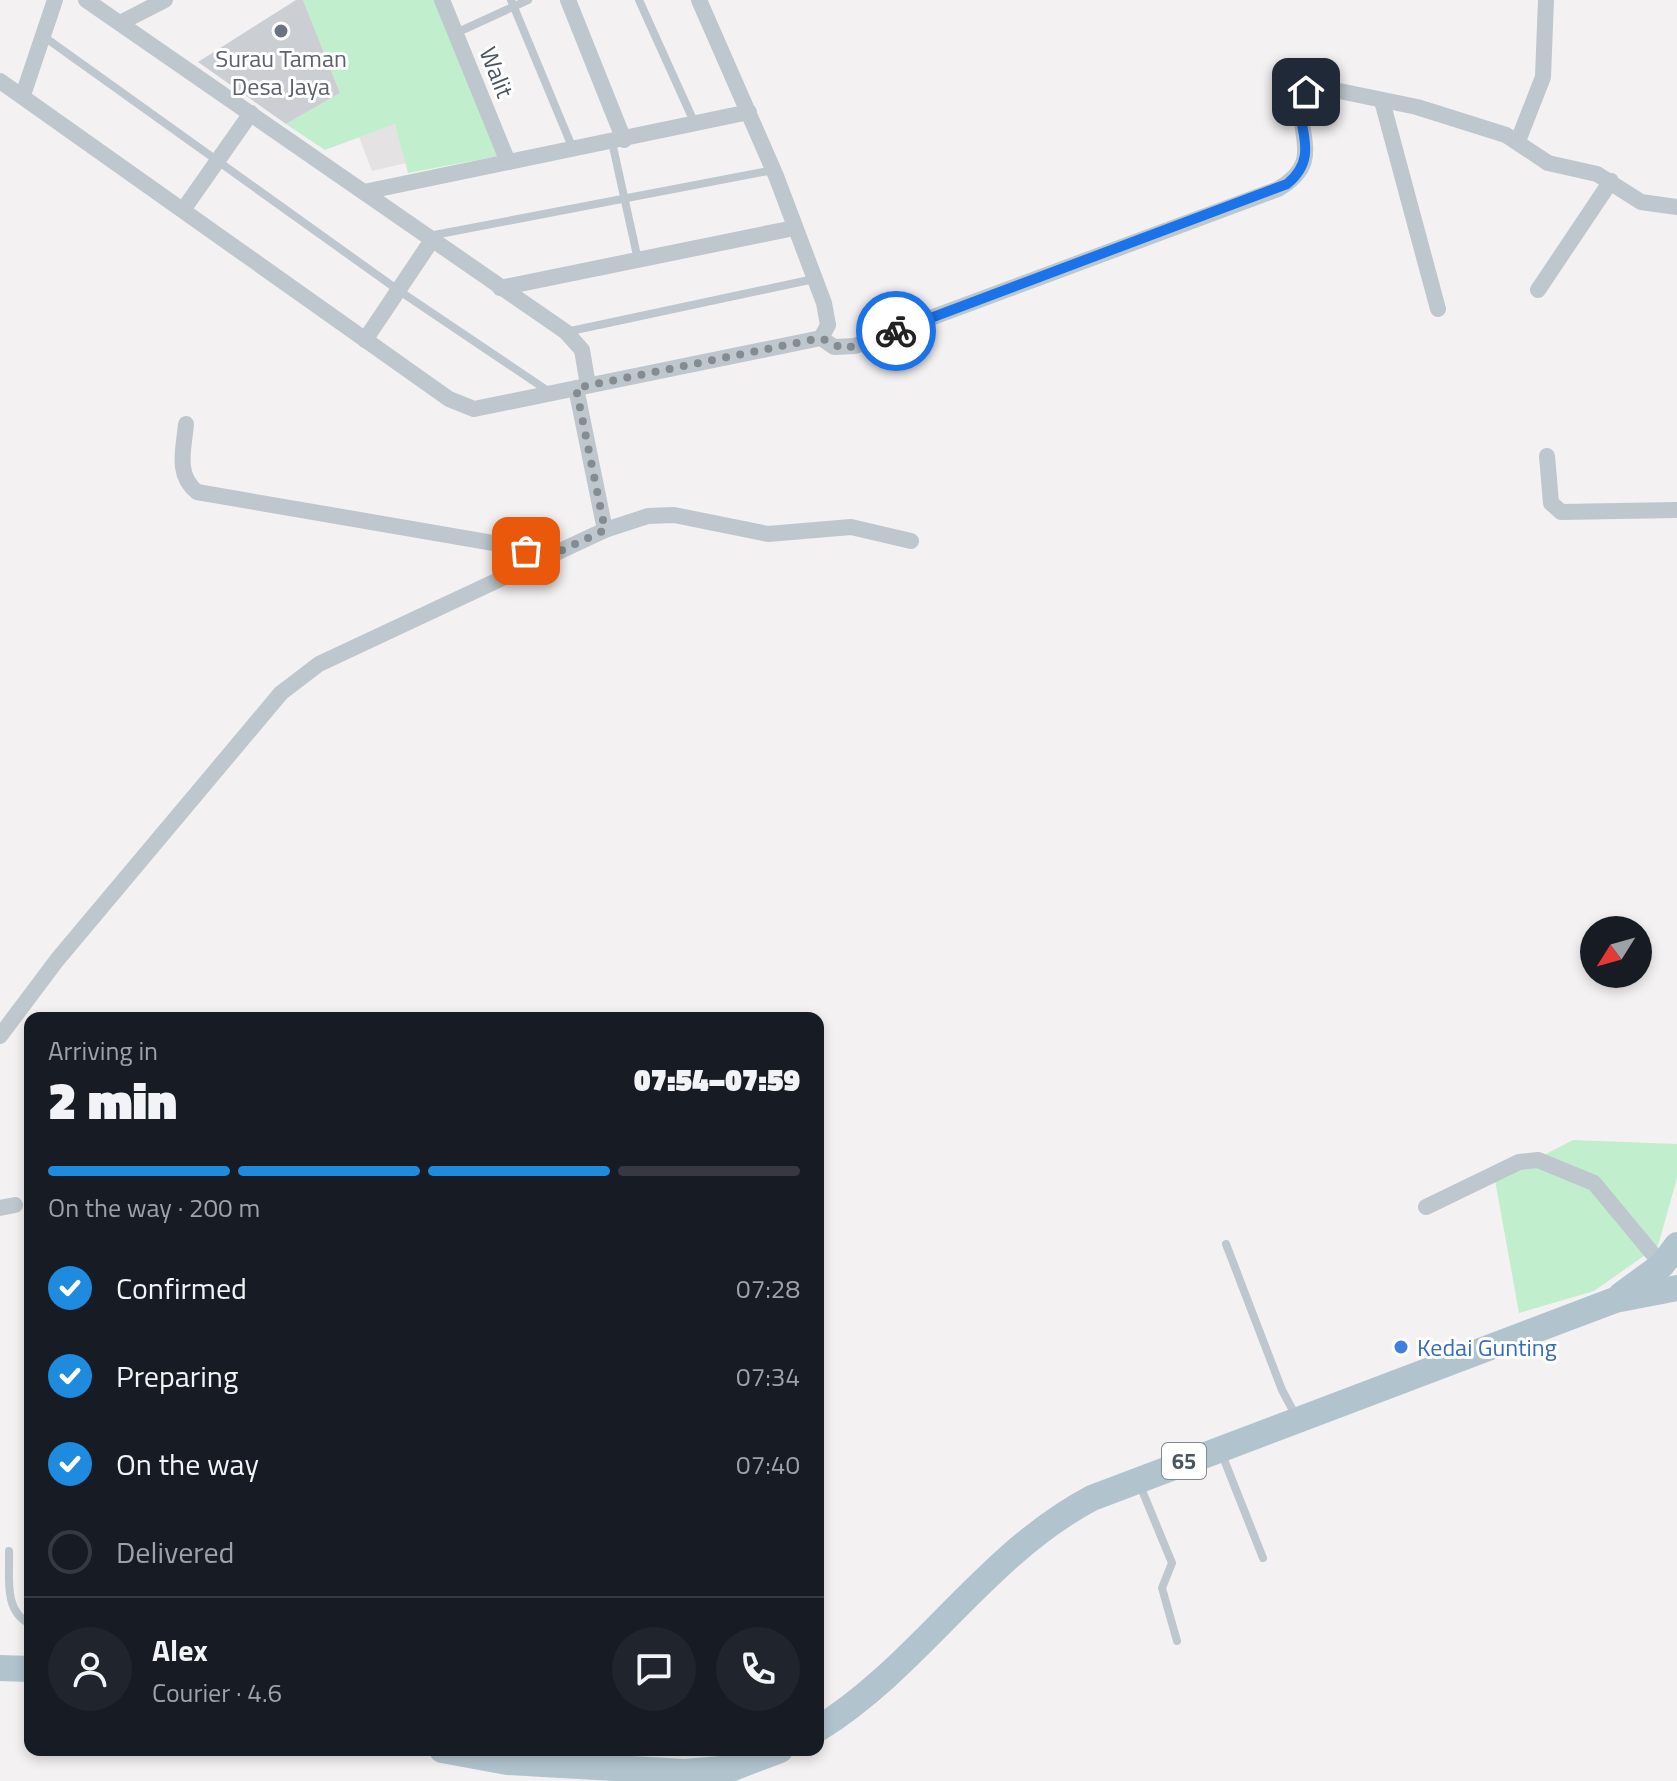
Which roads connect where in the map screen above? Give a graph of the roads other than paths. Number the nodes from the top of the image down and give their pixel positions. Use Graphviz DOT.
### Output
graph roads {
  1 [pos="55,0"];
  2 [pos="165,0"];
  3 [pos="442,0"];
  4 [pos="528,0"];
  5 [pos="568,0"];
  6 [pos="639,0"];
  7 [pos="699,0"];
  8 [pos="1546,0"];
  9 [pos="95,2"];
  10 [pos="513,3"];
  11 [pos="120,23"];
  12 [pos="455,33"];
  13 [pos="43,36"];
  14 [pos="0,81"];
  15 [pos="23,95"];
  16 [pos="1382,101"];
  17 [pos="749,112"];
  18 [pos="251,113"];
  19 [pos="695,124"];
  20 [pos="618,141"];
  21 [pos="1518,141"];
  22 [pos="574,150"];
  23 [pos="219,159"];
  24 [pos="508,162"];
  25 [pos="774,170"];
  26 [pos="1611,181"];
  27 [pos="364,192"];
  28 [pos="625,197"];
  29 [pos="1677,207"];
  30 [pos="183,210"];
  31 [pos="794,228"];
  32 [pos="430,238"];
  33 [pos="638,260"];
  34 [pos="814,279"];
  35 [pos="500,288"];
  36 [pos="398,290"];
  37 [pos="1538,290"];
  38 [pos="1438,309"];
  39 [pos="566,332"];
  40 [pos="821,338"];
  41 [pos="365,340"];
  42 [pos="582,386"];
  43 [pos="551,393"];
  44 [pos="186,424"];
  45 [pos="1547,456"];
  46 [pos="1677,510"];
  47 [pos="605,530"];
  48 [pos="911,541"];
  49 [pos="537,562"];
  50 [pos="0,1036"];
  51 [pos="1426,1207"];
  52 [pos="1226,1244"];
  53 [pos="1669,1255"];
  54 [pos="1677,1288"];
  55 [pos="1615,1300"];
  56 [pos="1297,1419"];
  57 [pos="1219,1448"];
  58 [pos="1137,1478"];
  59 [pos="9,1551"];
  60 [pos="1263,1558"];
  61 [pos="24,1621"];
  62 [pos="1177,1641"];
  63 [pos="0,1668"];
  64 [pos="24,1669"];
  65 [pos="824,1724"];
  66 [pos="474,1756"];
  67 [pos="750,1756"];
  68 [pos="558,1758"];
  1 -- 13 [label="street"];
  2 -- 11 [label="street"];
  3 -- 12 [label="street, Walit"];
  4 -- 10 [label="lane"];
  5 -- 20 [label="street"];
  6 -- 19 [label="lane"];
  7 -- 17 [label="street"];
  8 -- 21 [label="street"];
  9 -- 11 [label="street"];
  10 -- 12 [label="lane"];
  10 -- 22 [label="lane"];
  11 -- 18 [label="street"];
  12 -- 24 [label="street, Walit"];
  13 -- 15 [label="street"];
  13 -- 23 [label="lane"];
  14 -- 15 [label="street"];
  15 -- 30 [label="street"];
  16 -- 21 [label="street"];
  16 -- 38 [label="street"];
  16 -- 40 [label="street"];
  17 -- 19 [label="street"];
  17 -- 25 [label="street"];
  18 -- 23 [label="street"];
  18 -- 27 [label="street"];
  19 -- 20 [label="street"];
  20 -- 22 [label="street"];
  20 -- 28 [label="lane"];
  21 -- 26 [label="street"];
  22 -- 24 [label="street"];
  23 -- 30 [label="street"];
  23 -- 36 [label="lane"];
  24 -- 27 [label="street"];
  25 -- 28 [label="lane"];
  25 -- 31 [label="street"];
  26 -- 29 [label="street"];
  26 -- 37 [label="street"];
  27 -- 32 [label="street"];
  28 -- 32 [label="lane"];
  28 -- 33 [label="lane"];
  30 -- 41 [label="street"];
  31 -- 33 [label="street"];
  31 -- 34 [label="street"];
  32 -- 35 [label="street"];
  32 -- 36 [label="street"];
  33 -- 35 [label="street"];
  34 -- 39 [label="lane"];
  34 -- 40 [label="street"];
  35 -- 39 [label="street"];
  36 -- 41 [label="street"];
  36 -- 43 [label="lane"];
  39 -- 42 [label="street"];
  40 -- 42 [label="street"];
  41 -- 43 [label="street"];
  42 -- 43 [label="street"];
  42 -- 47 [label="street"];
  44 -- 49 [label="street"];
  45 -- 46 [label="street"];
  47 -- 48 [label="street"];
  47 -- 49 [label="street"];
  49 -- 50 [label="street"];
  51 -- 53 [label="street"];
  52 -- 56 [label="lane"];
  53 -- 55 [label="main road, 65"];
  54 -- 55 [label="main road, 65"];
  55 -- 56 [label="main road, 65"];
  56 -- 57 [label="main road, 65"];
  57 -- 58 [label="main road, 65"];
  57 -- 60 [label="lane"];
  58 -- 62 [label="lane"];
  58 -- 65 [label="main road, 65"];
  59 -- 61 [label="lane"];
  63 -- 64 [label="main road"];
  66 -- 68 [label="main road"];
  67 -- 68 [label="main road"];
}
